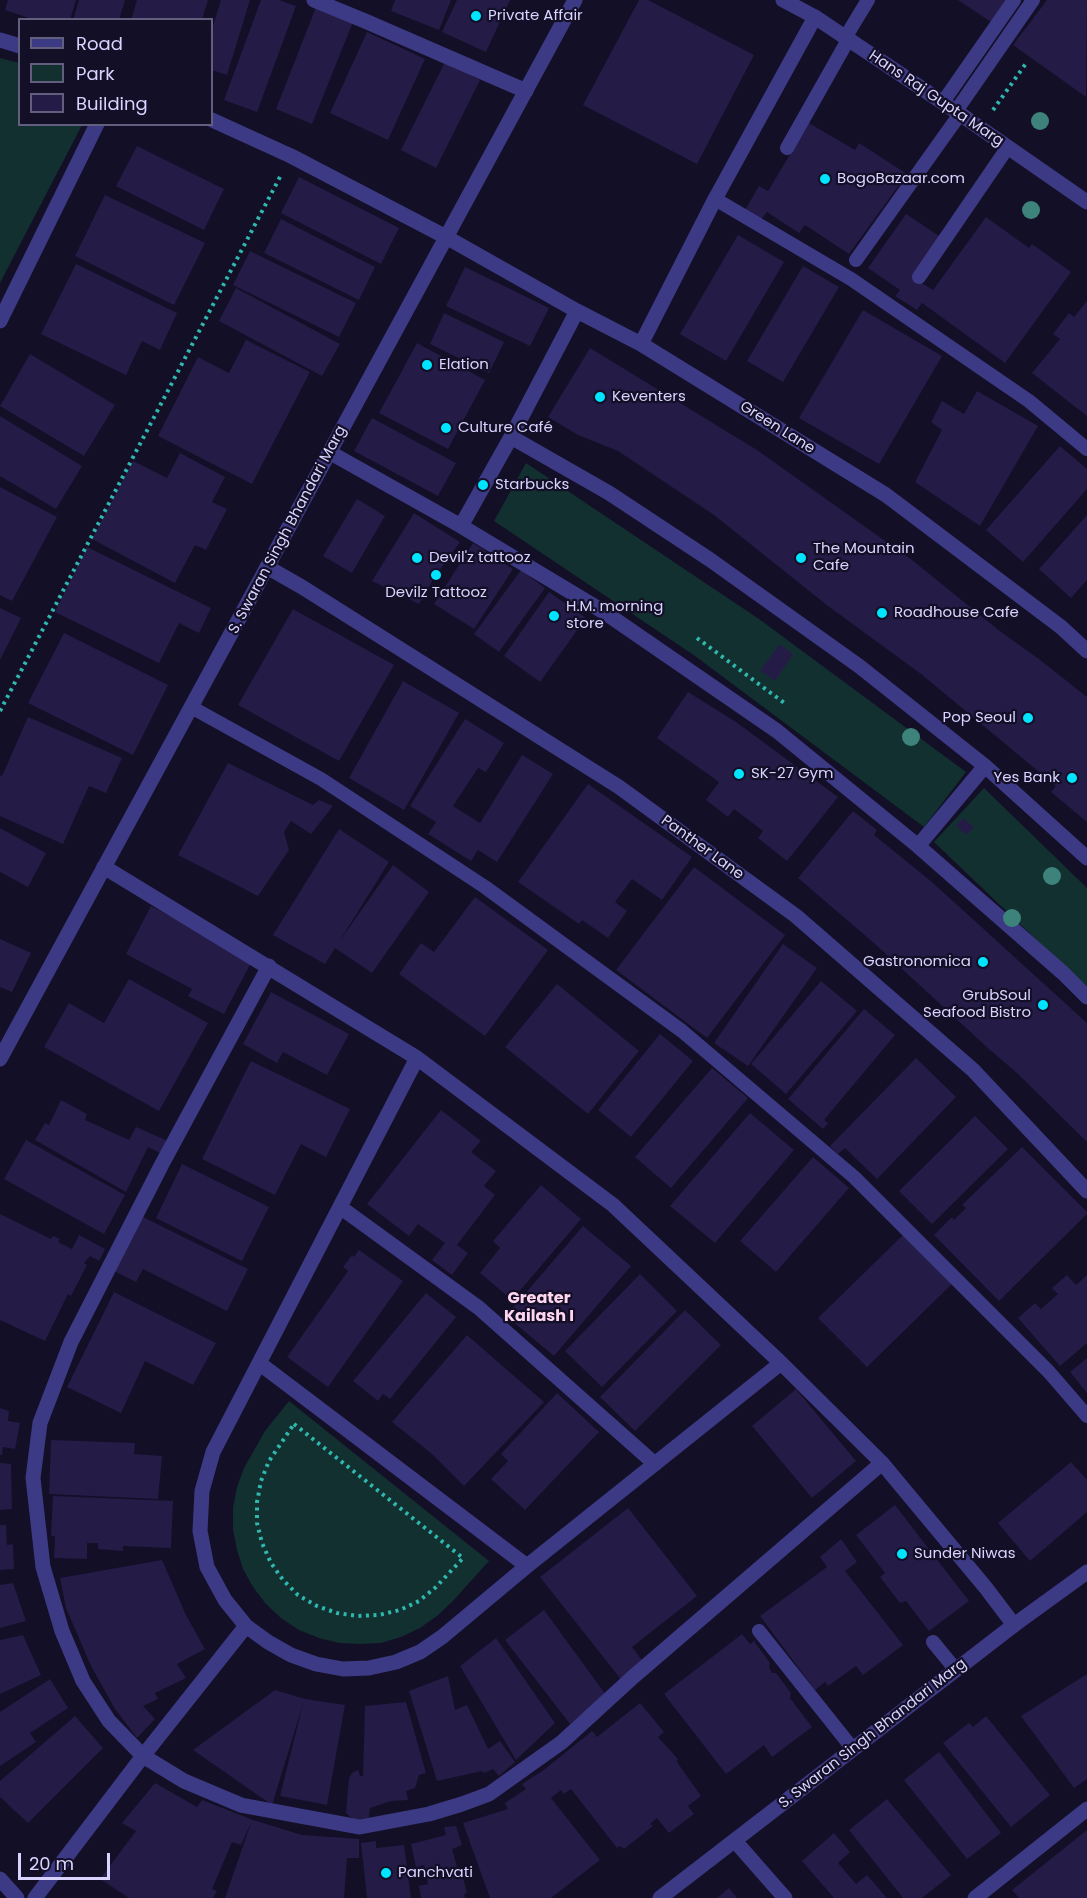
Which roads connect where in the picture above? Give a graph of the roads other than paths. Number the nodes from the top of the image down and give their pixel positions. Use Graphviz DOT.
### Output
graph roads {
  1 [pos="314,0"];
  2 [pos="575,0"];
  3 [pos="783,0"];
  4 [pos="868,0"];
  5 [pos="1014,0"];
  6 [pos="1033,0"];
  7 [pos="815,17"];
  8 [pos="846,39"];
  9 [pos="0,40"];
  10 [pos="18,45"];
  11 [pos="526,91"];
  12 [pos="943,102"];
  13 [pos="958,112"];
  14 [pos="213,120"];
  15 [pos="96,126"];
  16 [pos="1008,147"];
  17 [pos="787,148"];
  18 [pos="715,198"];
  19 [pos="1087,202"];
  20 [pos="446,237"];
  21 [pos="856,260"];
  22 [pos="919,277"];
  23 [pos="577,311"];
  24 [pos="0,321"];
  25 [pos="642,344"];
  26 [pos="511,437"];
  27 [pos="1087,449"];
  28 [pos="329,452"];
  29 [pos="461,526"];
  30 [pos="267,567"];
  31 [pos="1087,651"];
  32 [pos="191,707"];
  33 [pos="985,766"];
  34 [pos="918,846"];
  35 [pos="1087,858"];
  36 [pos="104,867"];
  37 [pos="268,966"];
  38 [pos="1087,997"];
  39 [pos="417,1058"];
  40 [pos="0,1059"];
  41 [pos="1087,1191"];
  42 [pos="340,1207"];
  43 [pos="259,1363"];
  44 [pos="781,1363"];
  45 [pos="1087,1416"];
  46 [pos="882,1463"];
  47 [pos="655,1464"];
  48 [pos="527,1566"];
  49 [pos="1087,1572"];
  50 [pos="1014,1625"];
  51 [pos="246,1626"];
  52 [pos="755,1633"];
  53 [pos="933,1642"];
  54 [pos="956,1670"];
  55 [pos="850,1751"];
  56 [pos="143,1756"];
  57 [pos="1087,1809"];
  58 [pos="735,1840"];
  59 [pos="0,1879"];
  60 [pos="17,1898"];
  61 [pos="35,1898"];
  62 [pos="660,1898"];
  63 [pos="785,1898"];
  64 [pos="975,1898"];
  1 -- 11 [label="street"];
  2 -- 11 [label="street, S. Swaran Singh Bhandari Marg"];
  3 -- 7 [label="street, Hans Raj Gupta Marg"];
  4 -- 8 [label="lane"];
  5 -- 12 [label="lane"];
  6 -- 13 [label="lane"];
  7 -- 8 [label="street, Hans Raj Gupta Marg"];
  7 -- 18 [label="street"];
  8 -- 12 [label="street, Hans Raj Gupta Marg"];
  8 -- 17 [label="lane"];
  9 -- 10 [label="street"];
  11 -- 20 [label="street, S. Swaran Singh Bhandari Marg"];
  12 -- 13 [label="street, Hans Raj Gupta Marg"];
  13 -- 16 [label="street, Hans Raj Gupta Marg"];
  13 -- 21 [label="lane"];
  14 -- 20 [label="street, Green Lane"];
  15 -- 24 [label="street"];
  16 -- 19 [label="street, Hans Raj Gupta Marg"];
  16 -- 22 [label="lane"];
  18 -- 25 [label="street"];
  18 -- 27 [label="lane"];
  20 -- 23 [label="street, Green Lane"];
  20 -- 28 [label="street, S. Swaran Singh Bhandari Marg"];
  23 -- 25 [label="street, Green Lane"];
  23 -- 26 [label="street"];
  25 -- 31 [label="street, Green Lane"];
  26 -- 29 [label="street"];
  26 -- 33 [label="street"];
  28 -- 29 [label="street"];
  28 -- 30 [label="street, S. Swaran Singh Bhandari Marg"];
  29 -- 34 [label="street"];
  30 -- 32 [label="street, S. Swaran Singh Bhandari Marg"];
  30 -- 41 [label="street, Panther Lane"];
  32 -- 36 [label="street, S. Swaran Singh Bhandari Marg"];
  32 -- 45 [label="lane"];
  33 -- 34 [label="street"];
  33 -- 35 [label="street"];
  34 -- 38 [label="street"];
  36 -- 37 [label="street"];
  36 -- 40 [label="street, S. Swaran Singh Bhandari Marg"];
  37 -- 39 [label="street"];
  37 -- 56 [label="street"];
  39 -- 42 [label="street"];
  39 -- 44 [label="street"];
  42 -- 43 [label="street"];
  42 -- 47 [label="street"];
  43 -- 48 [label="street"];
  43 -- 51 [label="street"];
  44 -- 46 [label="street"];
  44 -- 47 [label="street"];
  46 -- 50 [label="street"];
  46 -- 56 [label="street"];
  47 -- 48 [label="street"];
  48 -- 51 [label="street"];
  49 -- 50 [label="street, S. Swaran Singh Bhandari Marg"];
  50 -- 54 [label="street, S. Swaran Singh Bhandari Marg"];
  51 -- 56 [label="street"];
  52 -- 55 [label="lane"];
  53 -- 54 [label="lane"];
  54 -- 55 [label="street, S. Swaran Singh Bhandari Marg"];
  55 -- 58 [label="street, S. Swaran Singh Bhandari Marg"];
  56 -- 61 [label="street"];
  57 -- 64 [label="street"];
  58 -- 62 [label="street, S. Swaran Singh Bhandari Marg"];
  58 -- 63 [label="street"];
  59 -- 60 [label="street"];
}
